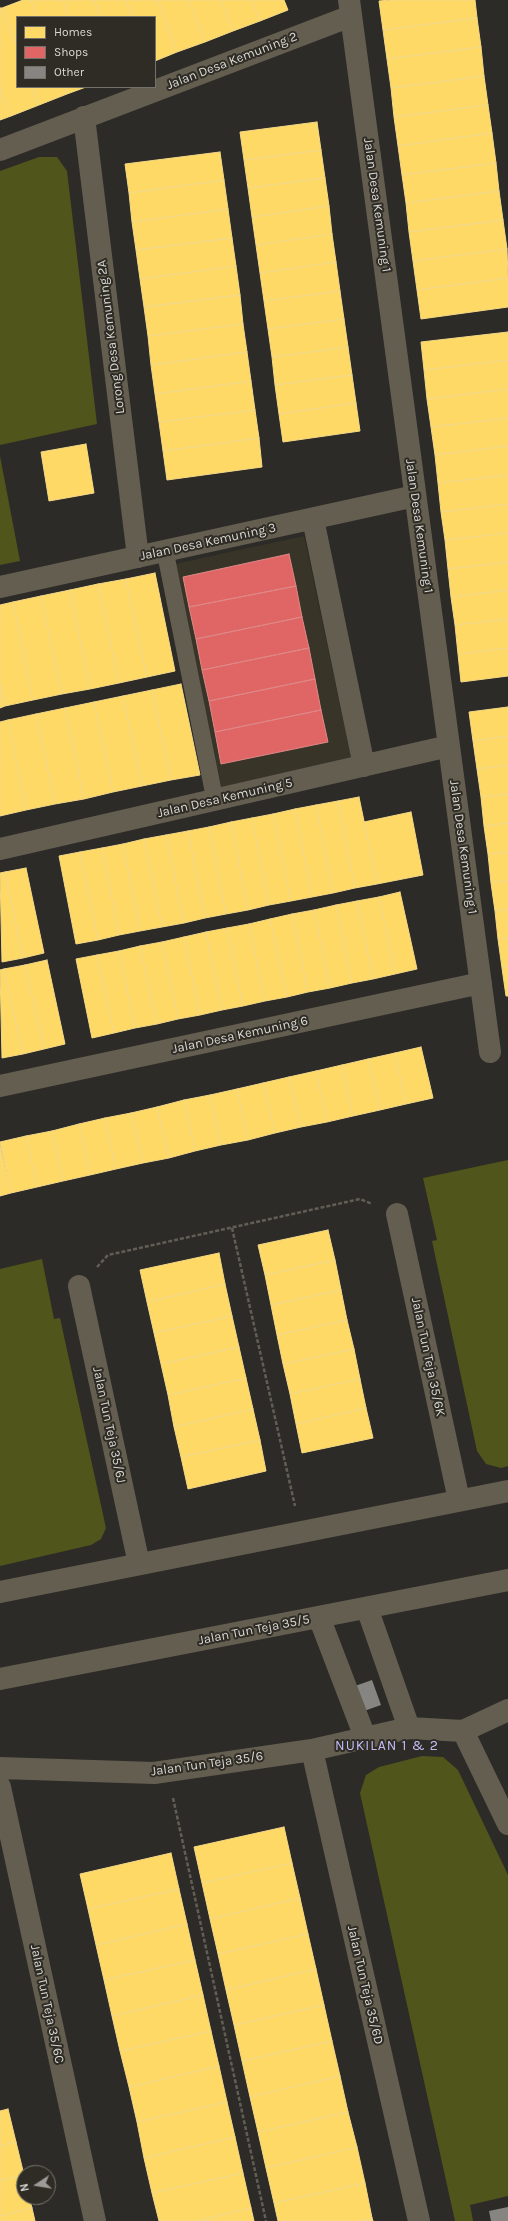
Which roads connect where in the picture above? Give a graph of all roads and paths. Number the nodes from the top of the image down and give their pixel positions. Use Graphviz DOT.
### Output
graph roads {
  1 [pos="350,8"];
  2 [pos="156,87"];
  3 [pos="155,88"];
  4 [pos="84,117"];
  5 [pos="0,150"];
  6 [pos="416,496"];
  7 [pos="313,519"];
  8 [pos="165,551"];
  9 [pos="138,557"];
  10 [pos="0,587"];
  11 [pos="449,746"];
  12 [pos="364,766"];
  13 [pos="215,800"];
  14 [pos="0,850"];
  15 [pos="481,983"];
  16 [pos="490,1052"];
  17 [pos="0,1086"];
  18 [pos="397,1214"];
  19 [pos="232,1228"];
  20 [pos="79,1286"];
  21 [pos="508,1491"];
  22 [pos="459,1500"];
  23 [pos="300,1532"];
  24 [pos="139,1564"];
  25 [pos="508,1580"];
  26 [pos="0,1592"];
  27 [pos="367,1608"];
  28 [pos="319,1617"];
  29 [pos="0,1679"];
  30 [pos="508,1710"];
  31 [pos="409,1728"];
  32 [pos="463,1731"];
  33 [pos="365,1737"];
  34 [pos="312,1750"];
  35 [pos="0,1768"];
  36 [pos="167,1771"];
  37 [pos="0,1787"];
  38 [pos="508,1824"];
  39 [pos="95,2221"];
  40 [pos="266,2221"];
  41 [pos="419,2221"];
  1 -- 2 [label="street, Jalan Desa Kemuning 2"];
  1 -- 6 [label="street, Jalan Desa Kemuning 1"];
  3 -- 4 [label="street, Jalan Desa Kemuning 2"];
  4 -- 5 [label="street, Jalan Desa Kemuning 2"];
  4 -- 9 [label="street, Lorong Desa Kemuning 2A"];
  6 -- 7 [label="street, Jalan Desa Kemuning 3"];
  6 -- 11 [label="street, Jalan Desa Kemuning 1"];
  7 -- 8 [label="street, Jalan Desa Kemuning 3"];
  7 -- 12 [label="street"];
  8 -- 9 [label="street, Jalan Desa Kemuning 3"];
  8 -- 13 [label="lane"];
  9 -- 10 [label="street, Jalan Desa Kemuning 3"];
  11 -- 12 [label="street, Jalan Desa Kemuning 5"];
  11 -- 15 [label="street, Jalan Desa Kemuning 1"];
  12 -- 13 [label="street, Jalan Desa Kemuning 5"];
  13 -- 14 [label="street, Jalan Desa Kemuning 5"];
  15 -- 16 [label="street, Jalan Desa Kemuning 1"];
  15 -- 17 [label="street, Jalan Desa Kemuning 6"];
  18 -- 19 [label="path"];
  18 -- 22 [label="street, Jalan Tun Teja 35/6K"];
  19 -- 20 [label="path"];
  19 -- 23 [label="path"];
  20 -- 24 [label="street, Jalan Tun Teja 35/6J"];
  21 -- 22 [label="street"];
  22 -- 23 [label="street"];
  23 -- 24 [label="street"];
  24 -- 26 [label="street"];
  25 -- 27 [label="street, Jalan Tun Teja 35/5"];
  27 -- 28 [label="street, Jalan Tun Teja 35/5"];
  27 -- 31 [label="street"];
  28 -- 29 [label="street, Jalan Tun Teja 35/5"];
  28 -- 33 [label="street"];
  30 -- 32 [label="street, Jalan Tun Teja 35/6"];
  31 -- 32 [label="street, Jalan Tun Teja 35/6"];
  31 -- 33 [label="street, Jalan Tun Teja 35/6"];
  32 -- 38 [label="street"];
  33 -- 34 [label="street, Jalan Tun Teja 35/6"];
  34 -- 36 [label="street, Jalan Tun Teja 35/6"];
  34 -- 41 [label="street, Jalan Tun Teja 35/6D"];
  35 -- 36 [label="street, Jalan Tun Teja 35/6"];
  36 -- 40 [label="path"];
  37 -- 39 [label="street, Jalan Tun Teja 35/6C"];
}
